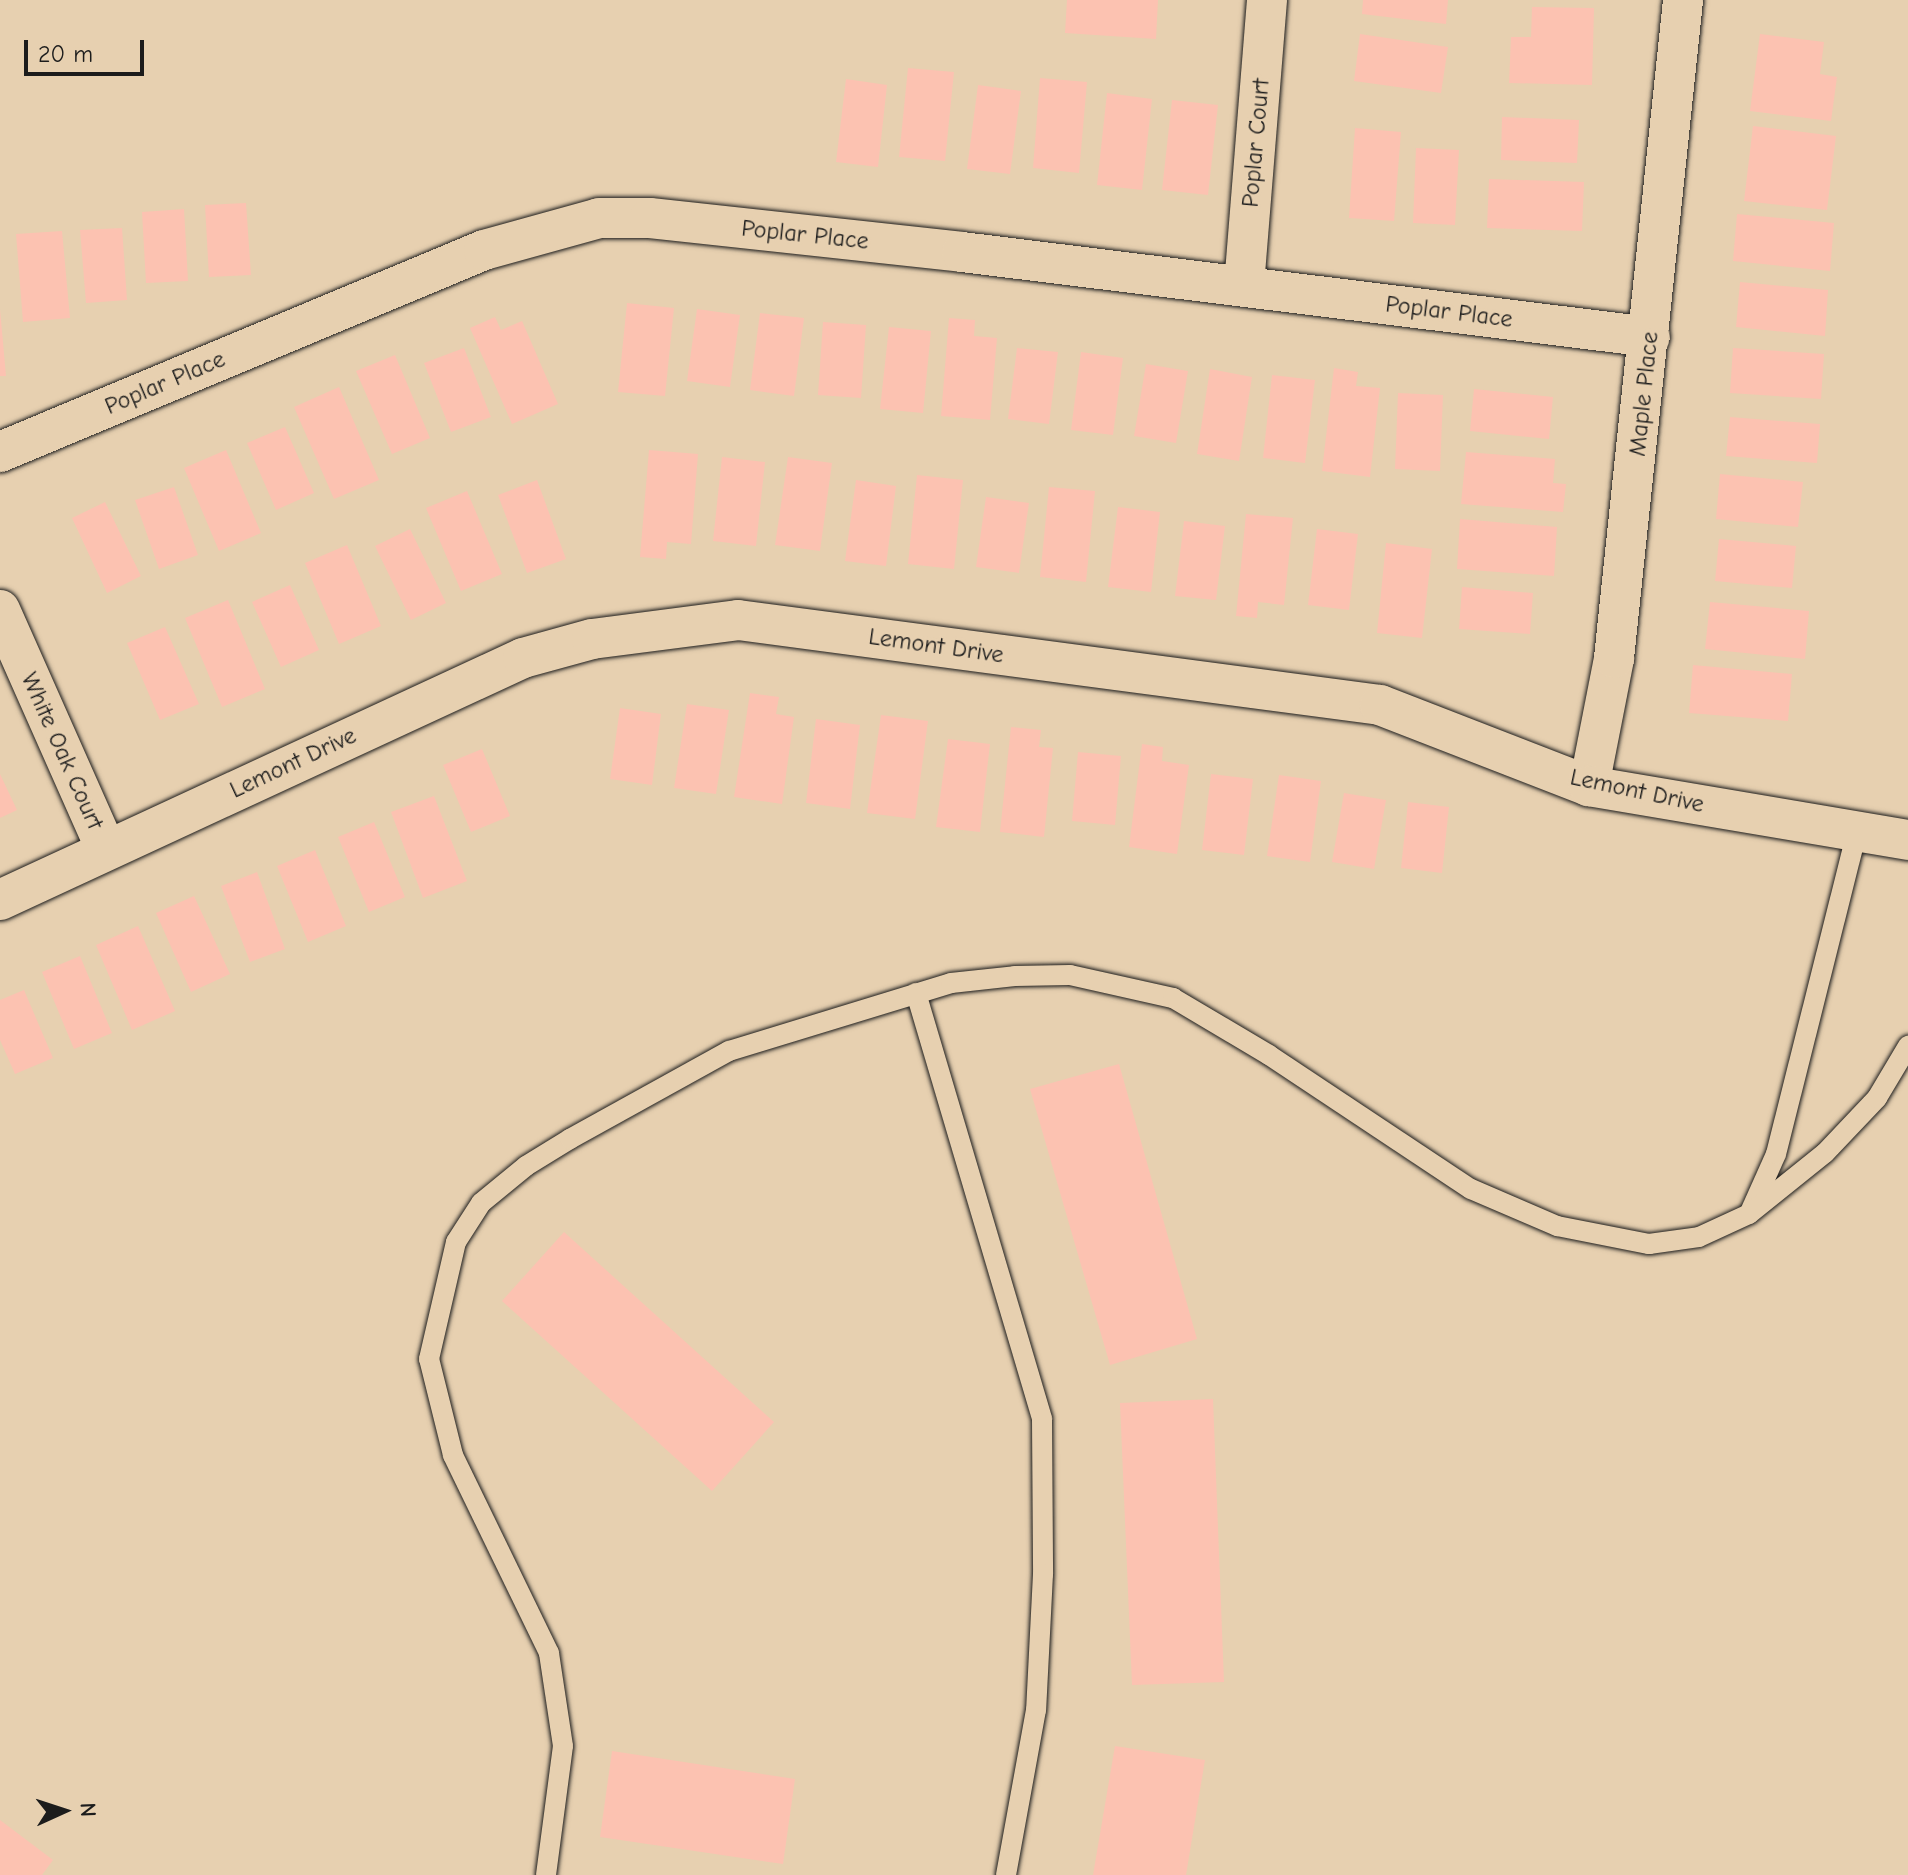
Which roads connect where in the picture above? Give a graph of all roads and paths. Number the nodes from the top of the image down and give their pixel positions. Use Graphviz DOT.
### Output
graph roads {
  1 [pos="1267,0"];
  2 [pos="1683,0"];
  3 [pos="1244,286"];
  4 [pos="1650,337"];
  5 [pos="0,452"];
  6 [pos="0,610"];
  7 [pos="1589,786"];
  8 [pos="1857,832"];
  9 [pos="1908,840"];
  10 [pos="106,849"];
  11 [pos="0,900"];
  12 [pos="916,993"];
  13 [pos="1908,1046"];
  14 [pos="1749,1214"];
  15 [pos="546,1875"];
  16 [pos="1006,1875"];
  1 -- 3 [label="street, Poplar Court"];
  2 -- 4 [label="street, Maple Place"];
  3 -- 4 [label="street, Poplar Place"];
  3 -- 5 [label="street, Poplar Place"];
  4 -- 7 [label="street, Maple Place"];
  6 -- 10 [label="street, White Oak Court"];
  7 -- 8 [label="street, Lemont Drive"];
  7 -- 10 [label="street, Lemont Drive"];
  8 -- 9 [label="street, Lemont Drive"];
  8 -- 14 [label="lane"];
  10 -- 11 [label="street, Lemont Drive"];
  12 -- 14 [label="lane"];
  12 -- 15 [label="lane"];
  12 -- 16 [label="lane"];
  13 -- 14 [label="lane"];
}
